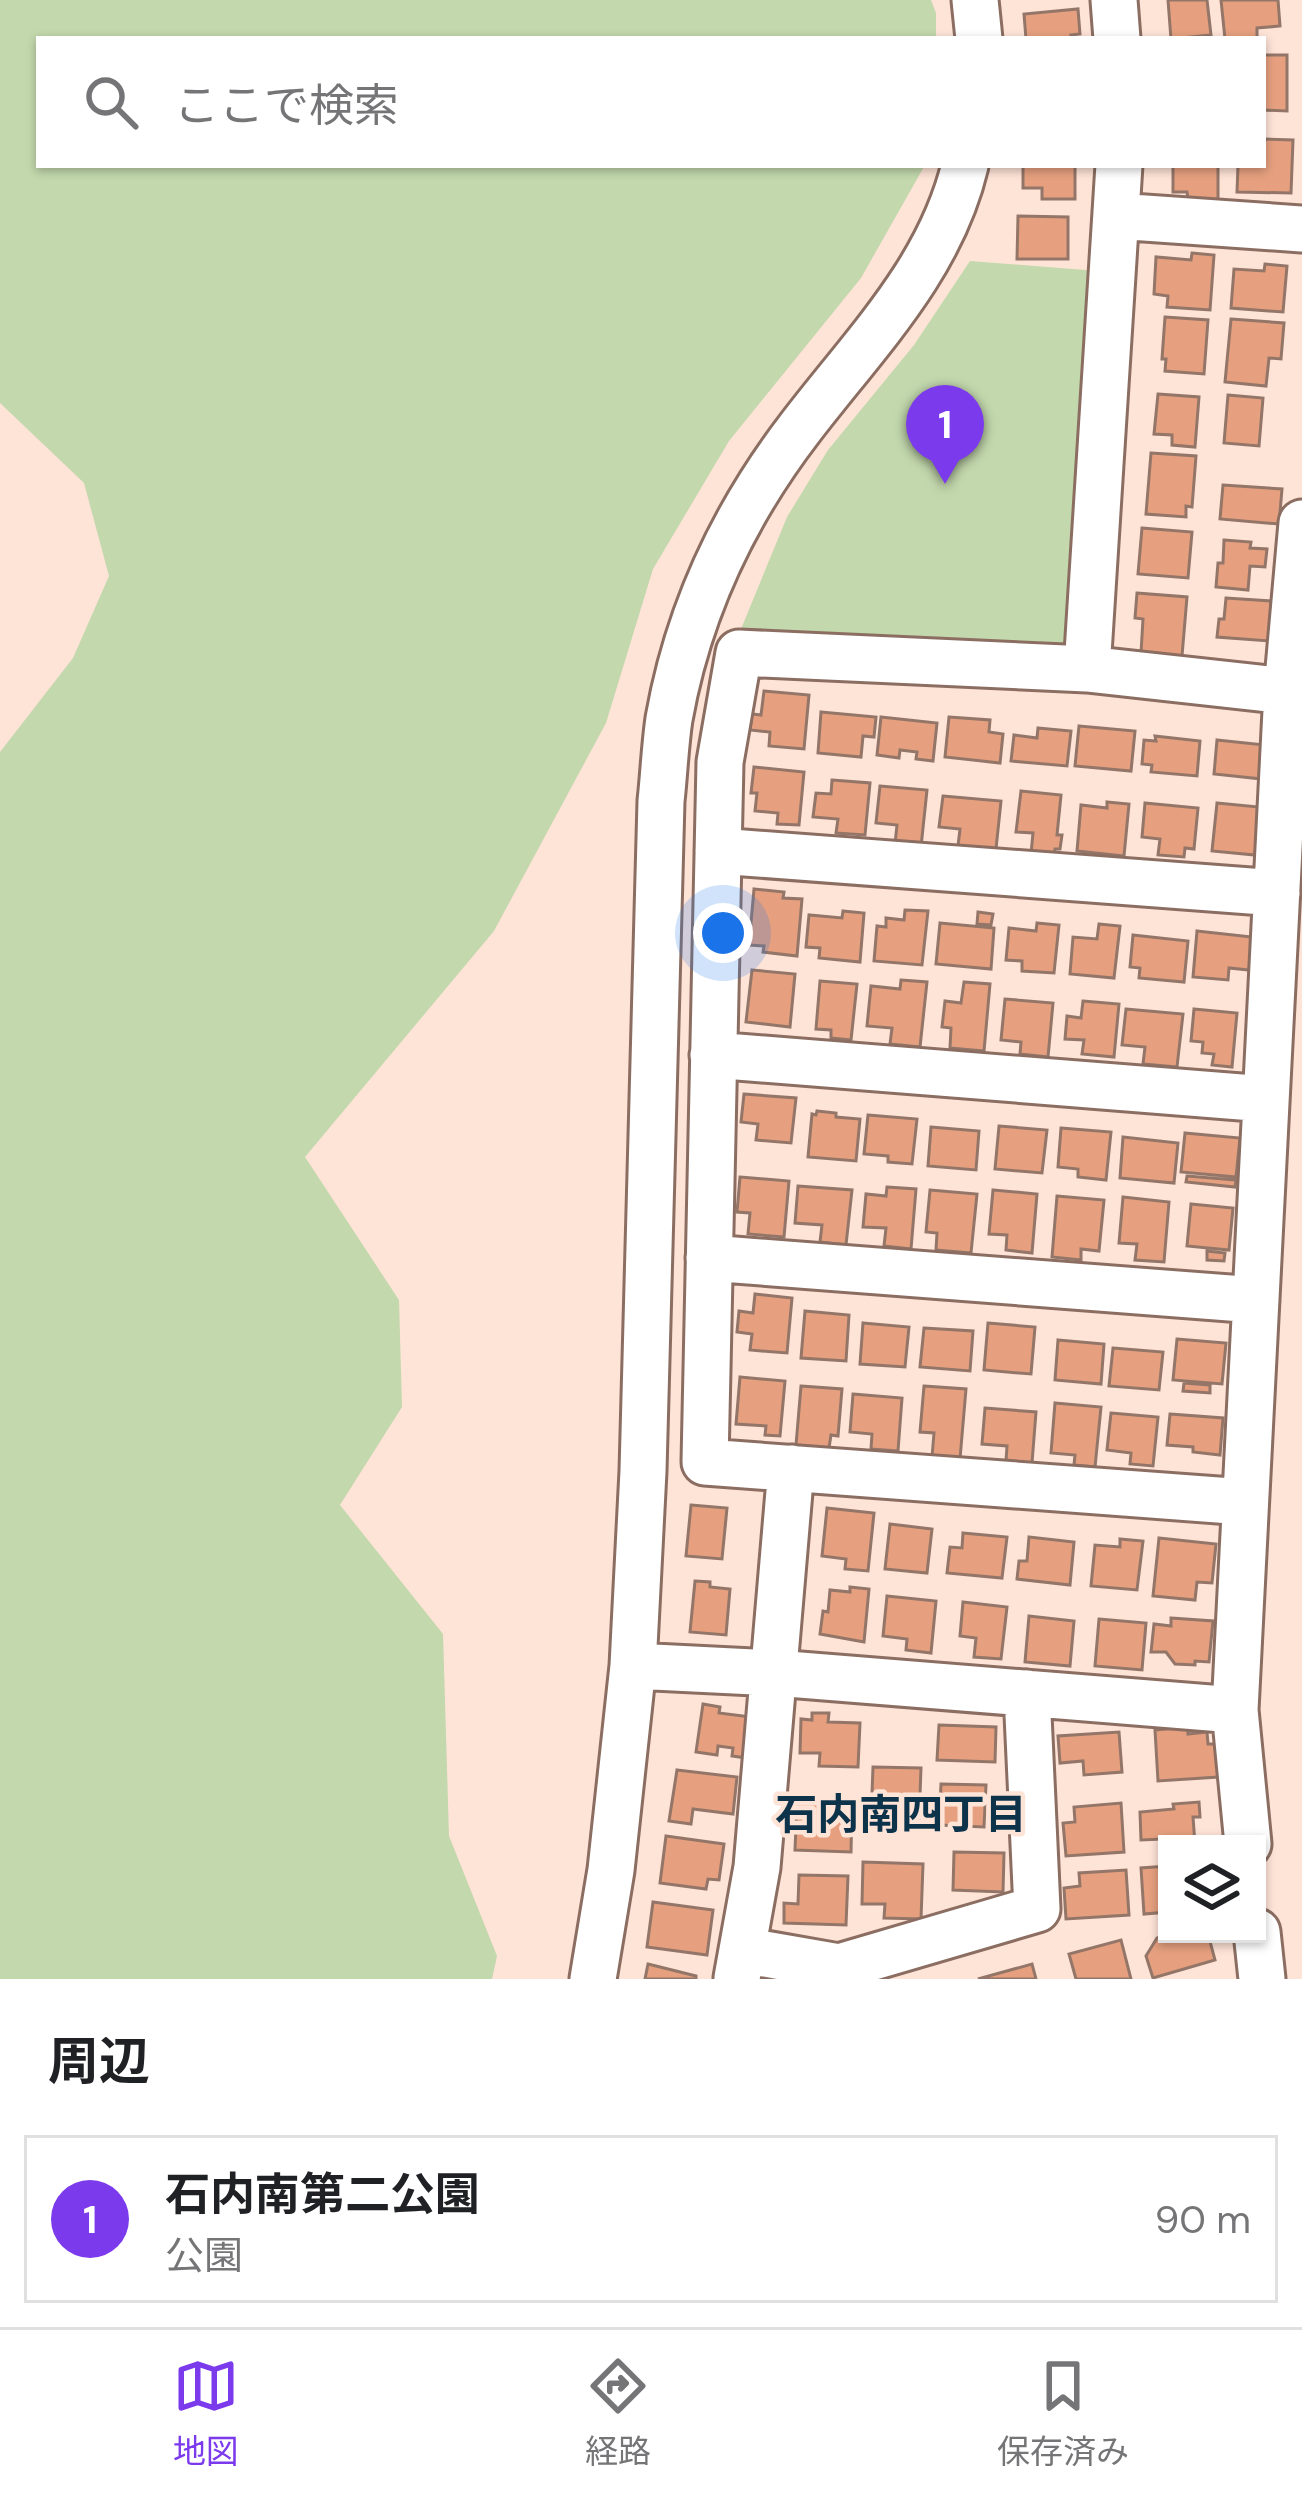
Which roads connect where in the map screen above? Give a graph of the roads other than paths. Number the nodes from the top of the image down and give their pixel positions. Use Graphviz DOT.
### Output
graph roads {
  1 [pos="975,0"];
  2 [pos="1114,0"];
  3 [pos="979,36"];
  4 [pos="1117,36"];
  5 [pos="964,168"];
  6 [pos="1119,168"];
  7 [pos="1116,216"];
  8 [pos="1302,229"];
  9 [pos="1302,524"];
  10 [pos="1087,669"];
  11 [pos="1287,691"];
  12 [pos="718,851"];
  13 [pos="1277,893"];
  14 [pos="713,1055"];
  15 [pos="1266,1099"];
  16 [pos="709,1258"];
  17 [pos="1256,1300"];
  18 [pos="791,1468"];
  19 [pos="1245,1502"];
  20 [pos="633,1666"];
  21 [pos="775,1673"];
  22 [pos="1027,1693"];
  23 [pos="1235,1710"];
  24 [pos="1247,1835"];
  25 [pos="1258,1943"];
  26 [pos="740,1965"];
  27 [pos="593,1979"];
  28 [pos="1262,1979"];
  1 -- 3 [label="street"];
  2 -- 4 [label="street"];
  5 -- 20 [label="street"];
  6 -- 7 [label="street"];
  7 -- 8 [label="street"];
  7 -- 10 [label="street"];
  9 -- 11 [label="street"];
  10 -- 11 [label="street"];
  10 -- 12 [label="street"];
  11 -- 13 [label="street"];
  12 -- 13 [label="street"];
  12 -- 14 [label="street"];
  13 -- 15 [label="street"];
  14 -- 15 [label="street"];
  14 -- 16 [label="street"];
  15 -- 17 [label="street"];
  16 -- 17 [label="street"];
  16 -- 18 [label="street"];
  17 -- 19 [label="street"];
  18 -- 19 [label="street"];
  18 -- 21 [label="street"];
  19 -- 23 [label="street"];
  20 -- 21 [label="street"];
  20 -- 27 [label="street"];
  21 -- 22 [label="street"];
  21 -- 26 [label="street"];
  22 -- 23 [label="street"];
  22 -- 26 [label="street"];
  23 -- 24 [label="street"];
  25 -- 28 [label="street"];
}
